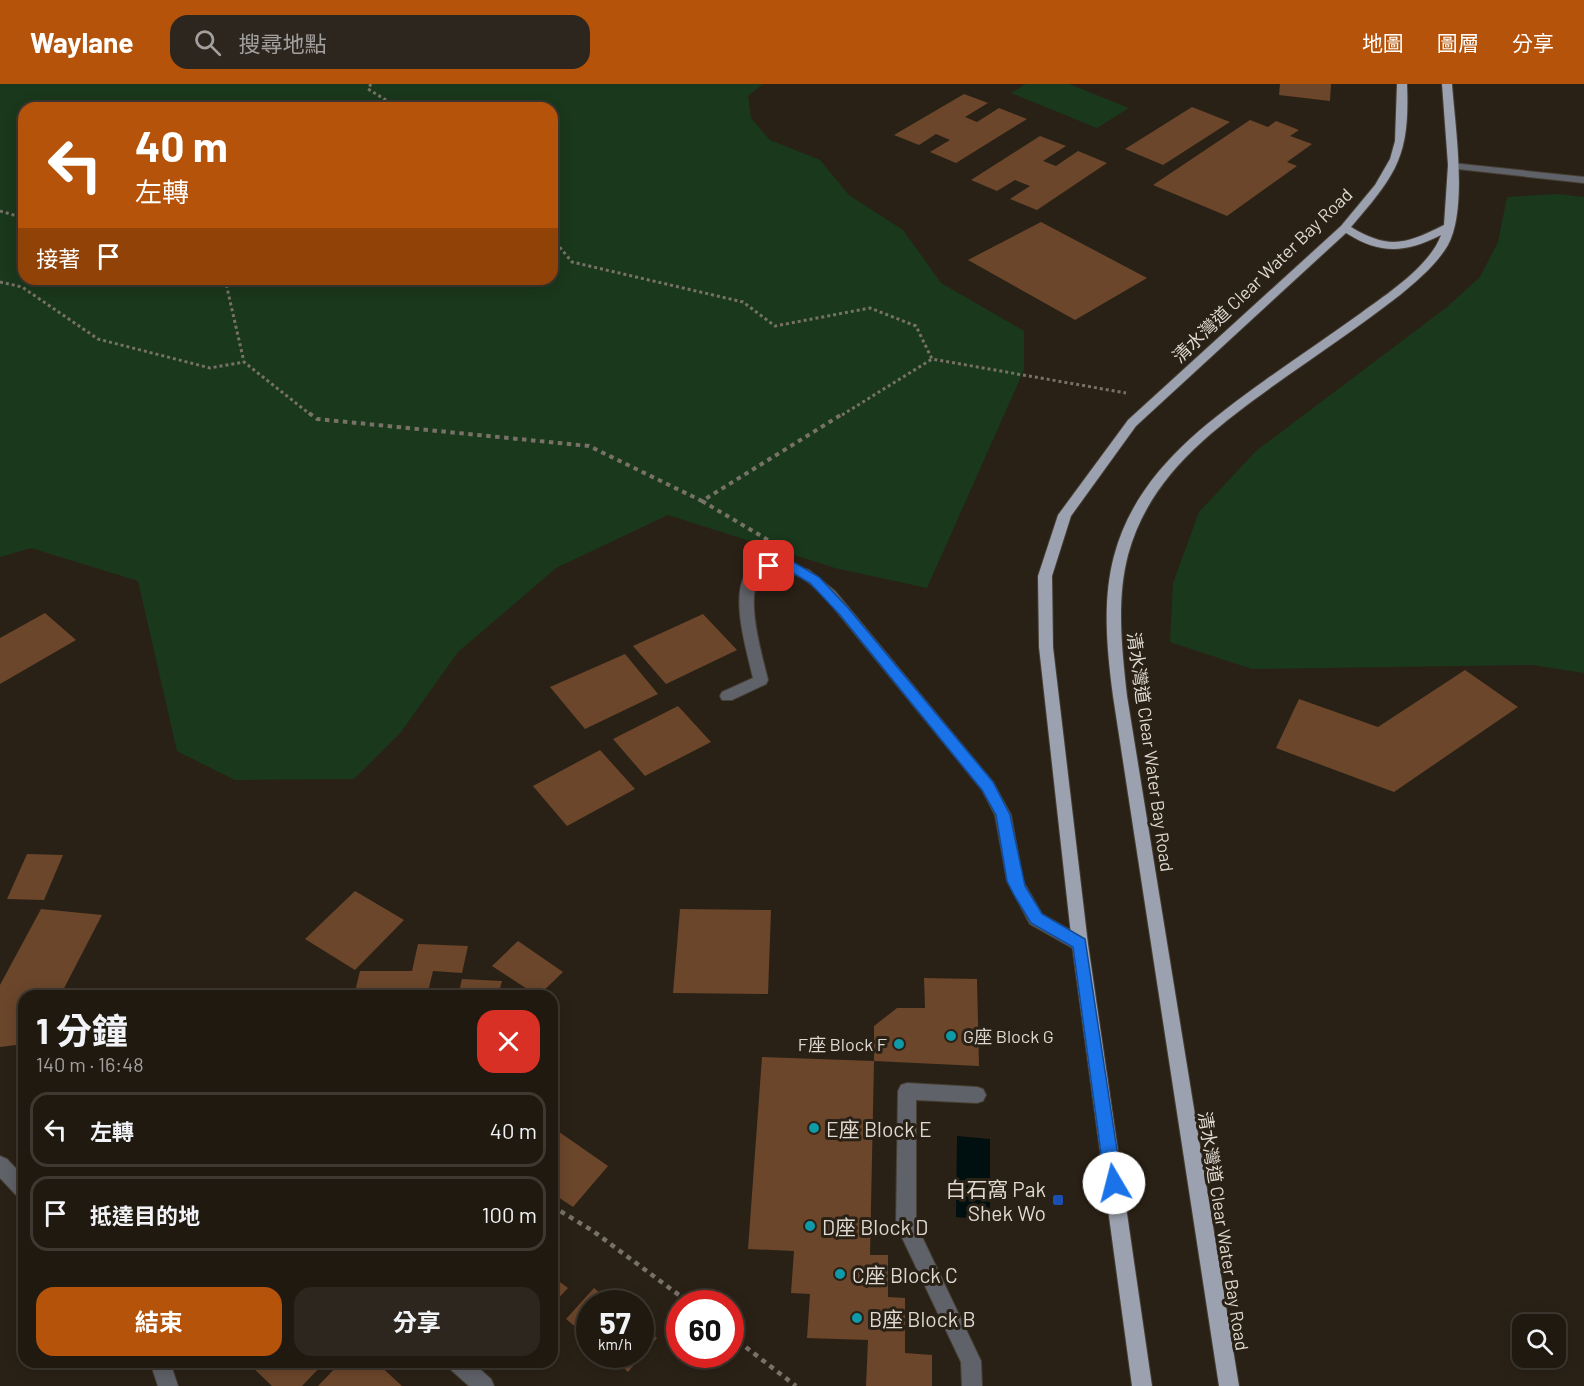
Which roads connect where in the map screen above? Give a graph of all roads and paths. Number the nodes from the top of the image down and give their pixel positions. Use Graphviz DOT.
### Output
graph roads {
  1 [pos="371,84"];
  2 [pos="1402,84"];
  3 [pos="1447,84"];
  4 [pos="389,102"];
  5 [pos="1452,166"];
  6 [pos="1584,180"];
  7 [pos="0,211"];
  8 [pos="18,216"];
  9 [pos="1448,227"];
  10 [pos="1345,228"];
  11 [pos="558,245"];
  12 [pos="0,282"];
  13 [pos="226,285"];
  14 [pos="932,359"];
  15 [pos="244,362"];
  16 [pos="1127,393"];
  17 [pos="702,501"];
  18 [pos="772,542"];
  19 [pos="727,696"];
  20 [pos="1080,944"];
  21 [pos="977,1095"];
  22 [pos="0,1165"];
  23 [pos="18,1184"];
  24 [pos="558,1210"];
  25 [pos="672,1290"];
  26 [pos="744,1346"];
  27 [pos="162,1368"];
  28 [pos="464,1368"];
  29 [pos="168,1386"];
  30 [pos="484,1386"];
  31 [pos="796,1386"];
  32 [pos="972,1386"];
  33 [pos="1142,1386"];
  34 [pos="1229,1386"];
  1 -- 4 [label="path"];
  2 -- 10 [label="main road, 清水灣道 Clear Water Bay Road"];
  3 -- 5 [label="main road, 清水灣道 Clear Water Bay Road"];
  5 -- 6 [label="street"];
  5 -- 9 [label="main road, 清水灣道 Clear Water Bay Road"];
  7 -- 8 [label="path"];
  9 -- 10 [label="main road"];
  9 -- 34 [label="main road, 清水灣道 Clear Water Bay Road"];
  10 -- 20 [label="main road, 清水灣道 Clear Water Bay Road"];
  11 -- 14 [label="path"];
  12 -- 15 [label="path"];
  13 -- 15 [label="path"];
  14 -- 16 [label="path"];
  14 -- 17 [label="path"];
  15 -- 17 [label="path"];
  17 -- 18 [label="path"];
  19 -- 20 [label="street"];
  20 -- 33 [label="main road, 清水灣道 Clear Water Bay Road"];
  21 -- 32 [label="street"];
  22 -- 23 [label="street"];
  24 -- 25 [label="path"];
  26 -- 31 [label="path"];
  27 -- 29 [label="street"];
  28 -- 30 [label="street"];
}
